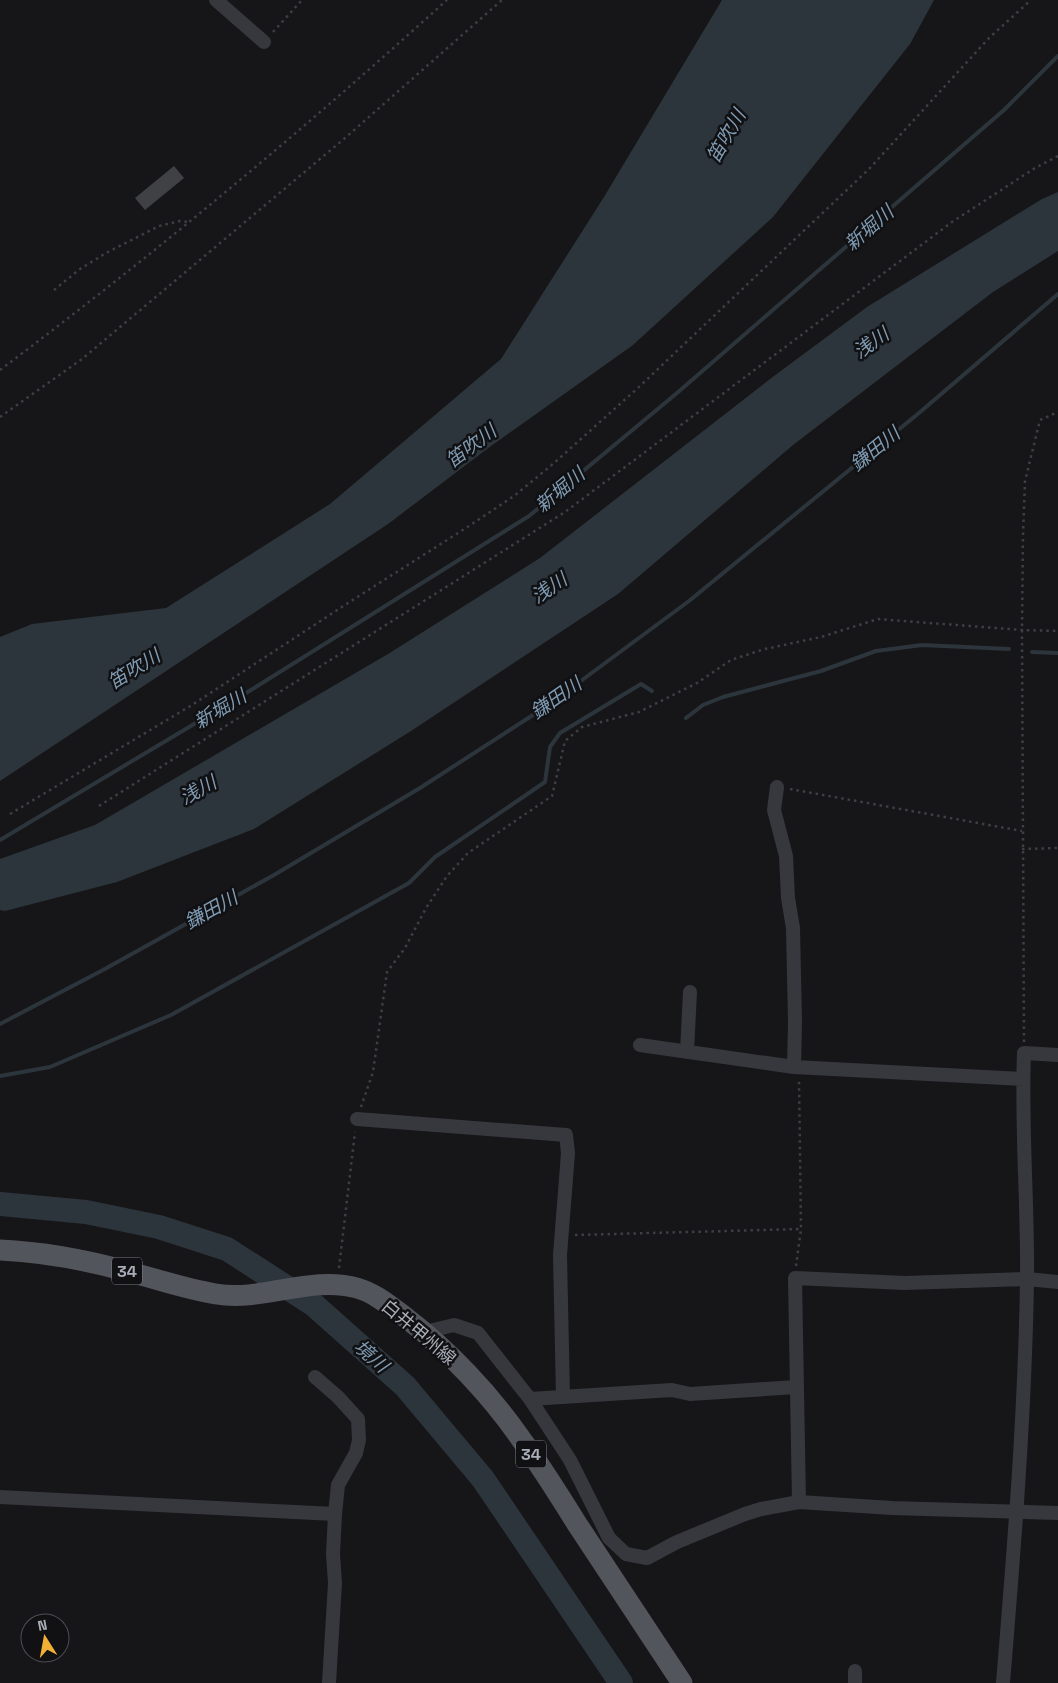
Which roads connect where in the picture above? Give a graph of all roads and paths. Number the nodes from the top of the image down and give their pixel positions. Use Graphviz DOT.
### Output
graph roads {
  1 [pos="216,0"];
  2 [pos="302,0"];
  3 [pos="447,0"];
  4 [pos="502,0"];
  5 [pos="1030,0"];
  6 [pos="264,42"];
  7 [pos="1058,156"];
  8 [pos="190,222"];
  9 [pos="54,290"];
  10 [pos="0,370"];
  11 [pos="1058,412"];
  12 [pos="0,416"];
  13 [pos="1022,630"];
  14 [pos="1058,631"];
  15 [pos="777,787"];
  16 [pos="99,806"];
  17 [pos="10,814"];
  18 [pos="1022,832"];
  19 [pos="1058,848"];
  20 [pos="1022,849"];
  21 [pos="690,992"];
  22 [pos="640,1045"];
  23 [pos="687,1052"];
  24 [pos="1024,1053"];
  25 [pos="1058,1055"];
  26 [pos="794,1067"];
  27 [pos="1023,1079"];
  28 [pos="357,1119"];
  29 [pos="801,1228"];
  30 [pos="561,1235"];
  31 [pos="0,1250"];
  32 [pos="795,1278"];
  33 [pos="1027,1279"];
  34 [pos="1058,1282"];
  35 [pos="333,1284"];
  36 [pos="425,1332"];
  37 [pos="315,1377"];
  38 [pos="796,1387"];
  39 [pos="563,1396"];
  40 [pos="530,1399"];
  41 [pos="0,1497"];
  42 [pos="799,1502"];
  43 [pos="1017,1511"];
  44 [pos="1058,1513"];
  45 [pos="335,1514"];
  46 [pos="329,1683"];
  47 [pos="682,1683"];
  48 [pos="1003,1683"];
  1 -- 6 [label="street"];
  2 -- 6 [label="path"];
  3 -- 8 [label="path"];
  4 -- 12 [label="path"];
  5 -- 17 [label="path"];
  7 -- 16 [label="path"];
  8 -- 9 [label="path"];
  8 -- 10 [label="path"];
  11 -- 13 [label="path"];
  13 -- 14 [label="path"];
  13 -- 18 [label="path"];
  13 -- 28 [label="path"];
  15 -- 18 [label="path"];
  15 -- 26 [label="street"];
  18 -- 20 [label="path"];
  19 -- 20 [label="path"];
  20 -- 24 [label="path"];
  21 -- 23 [label="street"];
  22 -- 23 [label="street"];
  23 -- 26 [label="street"];
  24 -- 25 [label="street"];
  24 -- 27 [label="street"];
  26 -- 27 [label="street"];
  26 -- 29 [label="path"];
  27 -- 33 [label="street"];
  28 -- 30 [label="street"];
  28 -- 35 [label="path"];
  29 -- 30 [label="path"];
  29 -- 32 [label="path"];
  30 -- 39 [label="street"];
  31 -- 35 [label="main road, 白井甲州線 / 34"];
  32 -- 33 [label="street"];
  32 -- 38 [label="street"];
  33 -- 34 [label="street"];
  33 -- 43 [label="street"];
  35 -- 36 [label="main road, 白井甲州線 / 34"];
  36 -- 40 [label="street"];
  36 -- 47 [label="main road, 白井甲州線 / 34"];
  37 -- 45 [label="street"];
  38 -- 39 [label="street"];
  38 -- 42 [label="street"];
  39 -- 40 [label="street"];
  40 -- 42 [label="street"];
  41 -- 45 [label="street"];
  42 -- 43 [label="street"];
  43 -- 44 [label="street"];
  43 -- 48 [label="street"];
  45 -- 46 [label="street"];
}
